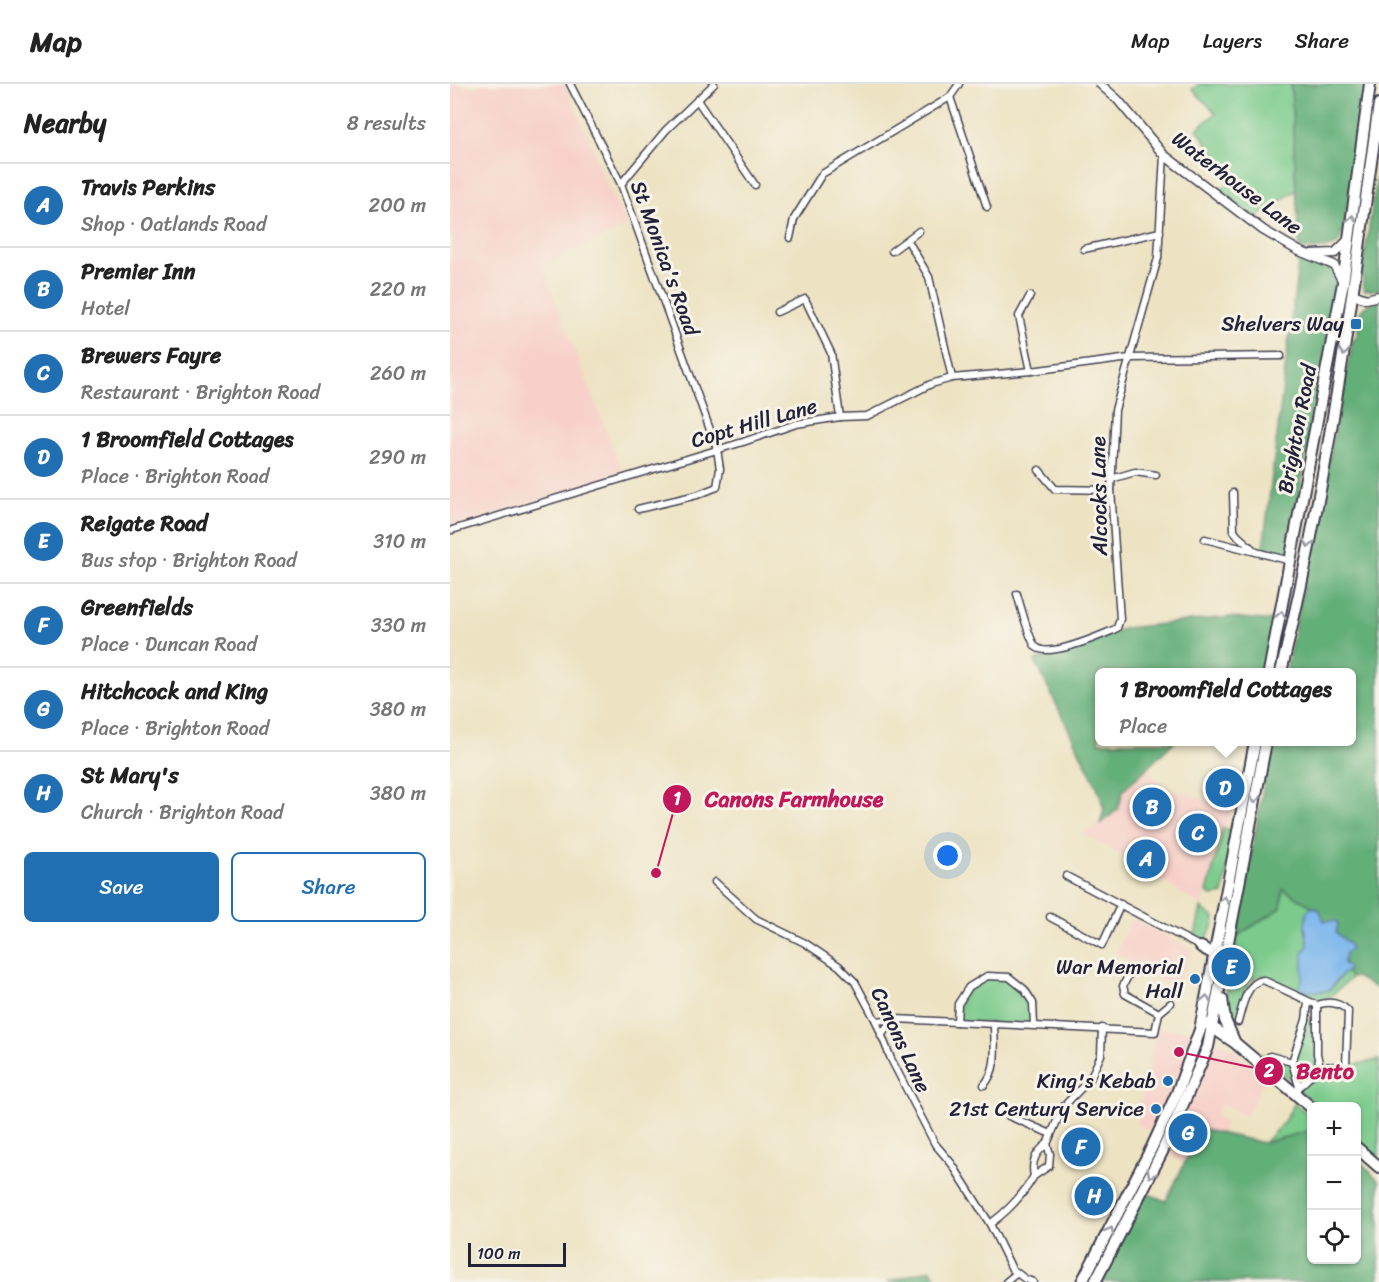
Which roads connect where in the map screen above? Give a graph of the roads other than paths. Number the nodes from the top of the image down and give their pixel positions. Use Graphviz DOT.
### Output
graph roads {
  1 [pos="570,84"];
  2 [pos="714,84"];
  3 [pos="959,84"];
  4 [pos="1100,84"];
  5 [pos="1370,84"];
  6 [pos="950,98"];
  7 [pos="697,100"];
  8 [pos="1379,104"];
  9 [pos="1164,154"];
  10 [pos="621,184"];
  11 [pos="754,185"];
  12 [pos="987,207"];
  13 [pos="919,231"];
  14 [pos="1160,232"];
  15 [pos="790,238"];
  16 [pos="1349,239"];
  17 [pos="908,241"];
  18 [pos="1084,249"];
  19 [pos="892,251"];
  20 [pos="1306,254"];
  21 [pos="1343,283"];
  22 [pos="1353,294"];
  23 [pos="1030,296"];
  24 [pos="1379,296"];
  25 [pos="1366,298"];
  26 [pos="777,312"];
  27 [pos="1349,315"];
  28 [pos="1337,318"];
  29 [pos="1281,356"];
  30 [pos="1130,358"];
  31 [pos="1031,371"];
  32 [pos="952,378"];
  33 [pos="840,417"];
  34 [pos="717,449"];
  35 [pos="1039,470"];
  36 [pos="1156,476"];
  37 [pos="1111,479"];
  38 [pos="1111,490"];
  39 [pos="1233,493"];
  40 [pos="638,509"];
  41 [pos="452,530"];
  42 [pos="1205,539"];
  43 [pos="1259,554"];
  44 [pos="1292,561"];
  45 [pos="1017,594"];
  46 [pos="1270,668"];
  47 [pos="1282,668"];
  48 [pos="1254,746"];
  49 [pos="1265,746"];
  50 [pos="1066,876"];
  51 [pos="715,882"];
  52 [pos="1121,904"];
  53 [pos="1050,917"];
  54 [pos="1218,932"];
  55 [pos="1201,947"];
  56 [pos="1228,947"];
  57 [pos="1215,953"];
  58 [pos="1130,972"];
  59 [pos="1221,989"];
  60 [pos="1171,1003"];
  61 [pos="1308,1003"];
  62 [pos="1317,1005"];
  63 [pos="1159,1013"];
  64 [pos="896,1019"];
  65 [pos="1306,1020"];
  66 [pos="876,1021"];
  67 [pos="1316,1021"];
  68 [pos="957,1022"];
  69 [pos="1238,1022"];
  70 [pos="994,1024"];
  71 [pos="1034,1025"];
  72 [pos="1202,1025"];
  73 [pos="1213,1027"];
  74 [pos="1102,1028"];
  75 [pos="881,1036"];
  76 [pos="1234,1042"];
  77 [pos="1208,1047"];
  78 [pos="1270,1056"];
  79 [pos="1292,1062"];
  80 [pos="1320,1066"];
  81 [pos="984,1085"];
  82 [pos="1298,1091"];
  83 [pos="1307,1103"];
  84 [pos="1009,1116"];
  85 [pos="1051,1134"];
  86 [pos="1047,1144"];
  87 [pos="1361,1151"];
  88 [pos="1379,1167"];
  89 [pos="1034,1176"];
  90 [pos="990,1224"];
  91 [pos="1017,1273"];
  92 [pos="1006,1282"];
  93 [pos="1033,1282"];
  94 [pos="1082,1282"];
  95 [pos="1095,1282"];
  1 -- 10 [label="street, St Monica's Road"];
  2 -- 7 [label="street"];
  3 -- 6 [label="street"];
  4 -- 9 [label="street, Waterhouse Lane"];
  16 -- 5 [label="highway, Brighton Road, one-way"];
  6 -- 12 [label="street"];
  6 -- 15 [label="street"];
  7 -- 10 [label="street"];
  7 -- 11 [label="street"];
  8 -- 22 [label="highway, Brighton Road"];
  9 -- 14 [label="street, Alcocks Lane"];
  9 -- 20 [label="street, Waterhouse Lane"];
  10 -- 34 [label="street, St Monica's Road"];
  13 -- 17 [label="street"];
  14 -- 18 [label="street"];
  14 -- 30 [label="street, Alcocks Lane"];
  16 -- 20 [label="street, Waterhouse Lane"];
  16 -- 21 [label="highway, Brighton Road"];
  17 -- 19 [label="street"];
  17 -- 32 [label="street"];
  20 -- 21 [label="street, Waterhouse Lane"];
  21 -- 28 [label="highway, Brighton Road"];
  22 -- 25 [label="street"];
  22 -- 27 [label="highway, Brighton Road"];
  22 -- 28 [label="highway"];
  23 -- 31 [label="street"];
  24 -- 25 [label="street"];
  25 -- 27 [label="street"];
  26 -- 33 [label="street"];
  27 -- 47 [label="highway, Brighton Road, one-way"];
  28 -- 44 [label="highway, Brighton Road"];
  29 -- 30 [label="street, Copt Hill Lane"];
  30 -- 31 [label="street, Copt Hill Lane"];
  30 -- 37 [label="street, Alcocks Lane"];
  31 -- 32 [label="street, Copt Hill Lane"];
  32 -- 33 [label="street, Copt Hill Lane"];
  33 -- 34 [label="street, Copt Hill Lane"];
  34 -- 40 [label="street, St Monica's Road"];
  34 -- 41 [label="street, Copt Hill Lane"];
  35 -- 38 [label="street"];
  36 -- 37 [label="street"];
  37 -- 38 [label="street, Alcocks Lane"];
  38 -- 45 [label="street, Alcocks Lane"];
  39 -- 43 [label="street"];
  42 -- 43 [label="street"];
  43 -- 44 [label="street"];
  46 -- 44 [label="highway, Brighton Road, one-way"];
  54 -- 48 [label="highway, one-way"];
  49 -- 56 [label="highway, one-way"];
  50 -- 52 [label="street"];
  51 -- 66 [label="street, Canons Lane"];
  52 -- 53 [label="street"];
  52 -- 55 [label="street"];
  54 -- 55 [label="highway"];
  54 -- 57 [label="highway"];
  55 -- 57 [label="highway"];
  56 -- 57 [label="highway"];
  56 -- 59 [label="highway"];
  72 -- 57 [label="highway, one-way"];
  58 -- 63 [label="street"];
  59 -- 73 [label="highway"];
  59 -- 76 [label="highway"];
  60 -- 63 [label="street"];
  61 -- 62 [label="street"];
  61 -- 65 [label="street"];
  61 -- 69 [label="street"];
  62 -- 67 [label="street"];
  62 -- 80 [label="street"];
  63 -- 74 [label="street"];
  64 -- 66 [label="street"];
  64 -- 68 [label="street"];
  64 -- 75 [label="street"];
  65 -- 67 [label="street"];
  65 -- 79 [label="street"];
  66 -- 75 [label="street, Canons Lane"];
  67 -- 80 [label="street"];
  68 -- 70 [label="street"];
  68 -- 71 [label="street"];
  70 -- 71 [label="street"];
  70 -- 81 [label="street"];
  71 -- 74 [label="street"];
  72 -- 73 [label="highway"];
  94 -- 72 [label="highway, one-way"];
  73 -- 76 [label="highway"];
  73 -- 77 [label="highway"];
  74 -- 85 [label="street"];
  75 -- 90 [label="street, Canons Lane"];
  76 -- 77 [label="highway"];
  76 -- 82 [label="highway"];
  77 -- 95 [label="highway, one-way"];
  78 -- 79 [label="street"];
  79 -- 82 [label="street"];
  80 -- 82 [label="street"];
  82 -- 83 [label="highway"];
  84 -- 85 [label="street"];
  85 -- 86 [label="street"];
  86 -- 89 [label="street"];
  86 -- 89 [label="street"];
  87 -- 88 [label="highway"];
  89 -- 90 [label="street"];
  90 -- 91 [label="street, Canons Lane"];
  91 -- 92 [label="street"];
  91 -- 93 [label="street, Canons Lane"];
}
